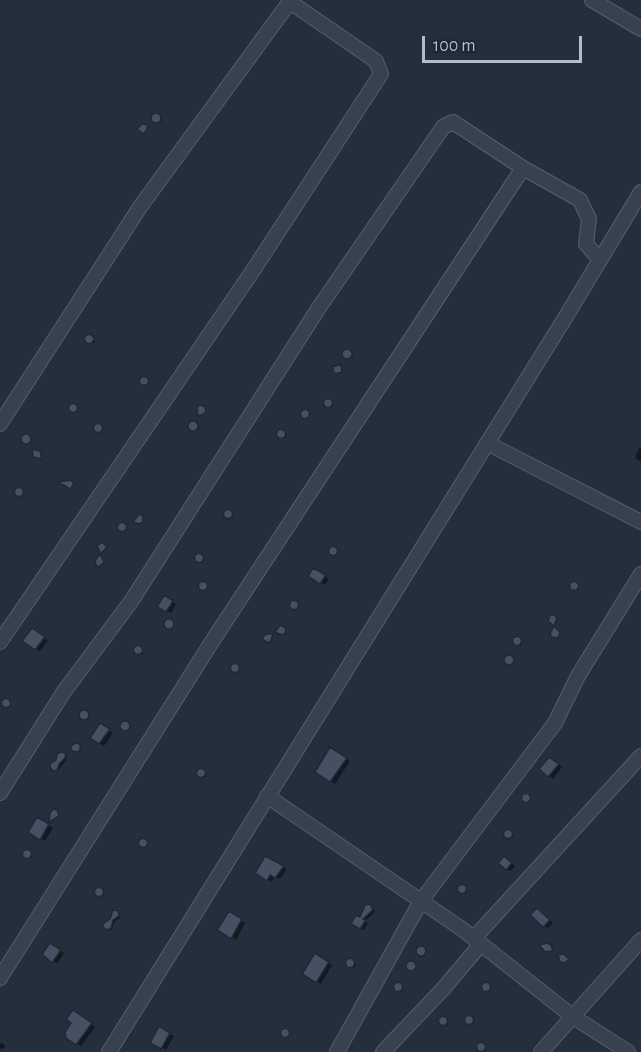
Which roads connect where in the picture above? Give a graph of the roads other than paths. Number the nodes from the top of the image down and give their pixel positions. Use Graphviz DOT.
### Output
graph roads {
  1 [pos="592,0"];
  2 [pos="290,1"];
  3 [pos="641,29"];
  4 [pos="523,168"];
  5 [pos="641,192"];
  6 [pos="600,260"];
  7 [pos="0,423"];
  8 [pos="487,443"];
  9 [pos="641,522"];
  10 [pos="641,574"];
  11 [pos="0,642"];
  12 [pos="641,756"];
  13 [pos="0,794"];
  14 [pos="267,796"];
  15 [pos="421,901"];
  16 [pos="641,940"];
  17 [pos="477,941"];
  18 [pos="0,978"];
  19 [pos="572,1016"];
  20 [pos="109,1052"];
  21 [pos="337,1052"];
  22 [pos="383,1052"];
  23 [pos="541,1052"];
  24 [pos="628,1052"];
  1 -- 3 [label="street"];
  2 -- 7 [label="street"];
  2 -- 11 [label="street"];
  4 -- 6 [label="street"];
  4 -- 13 [label="street"];
  4 -- 18 [label="street"];
  5 -- 6 [label="street"];
  6 -- 8 [label="street"];
  8 -- 9 [label="street"];
  8 -- 14 [label="street"];
  10 -- 15 [label="street"];
  12 -- 17 [label="street"];
  14 -- 15 [label="street"];
  14 -- 20 [label="street"];
  15 -- 17 [label="street"];
  15 -- 21 [label="street"];
  16 -- 19 [label="street"];
  17 -- 19 [label="street"];
  17 -- 22 [label="street"];
  19 -- 23 [label="street"];
  19 -- 24 [label="street"];
}
